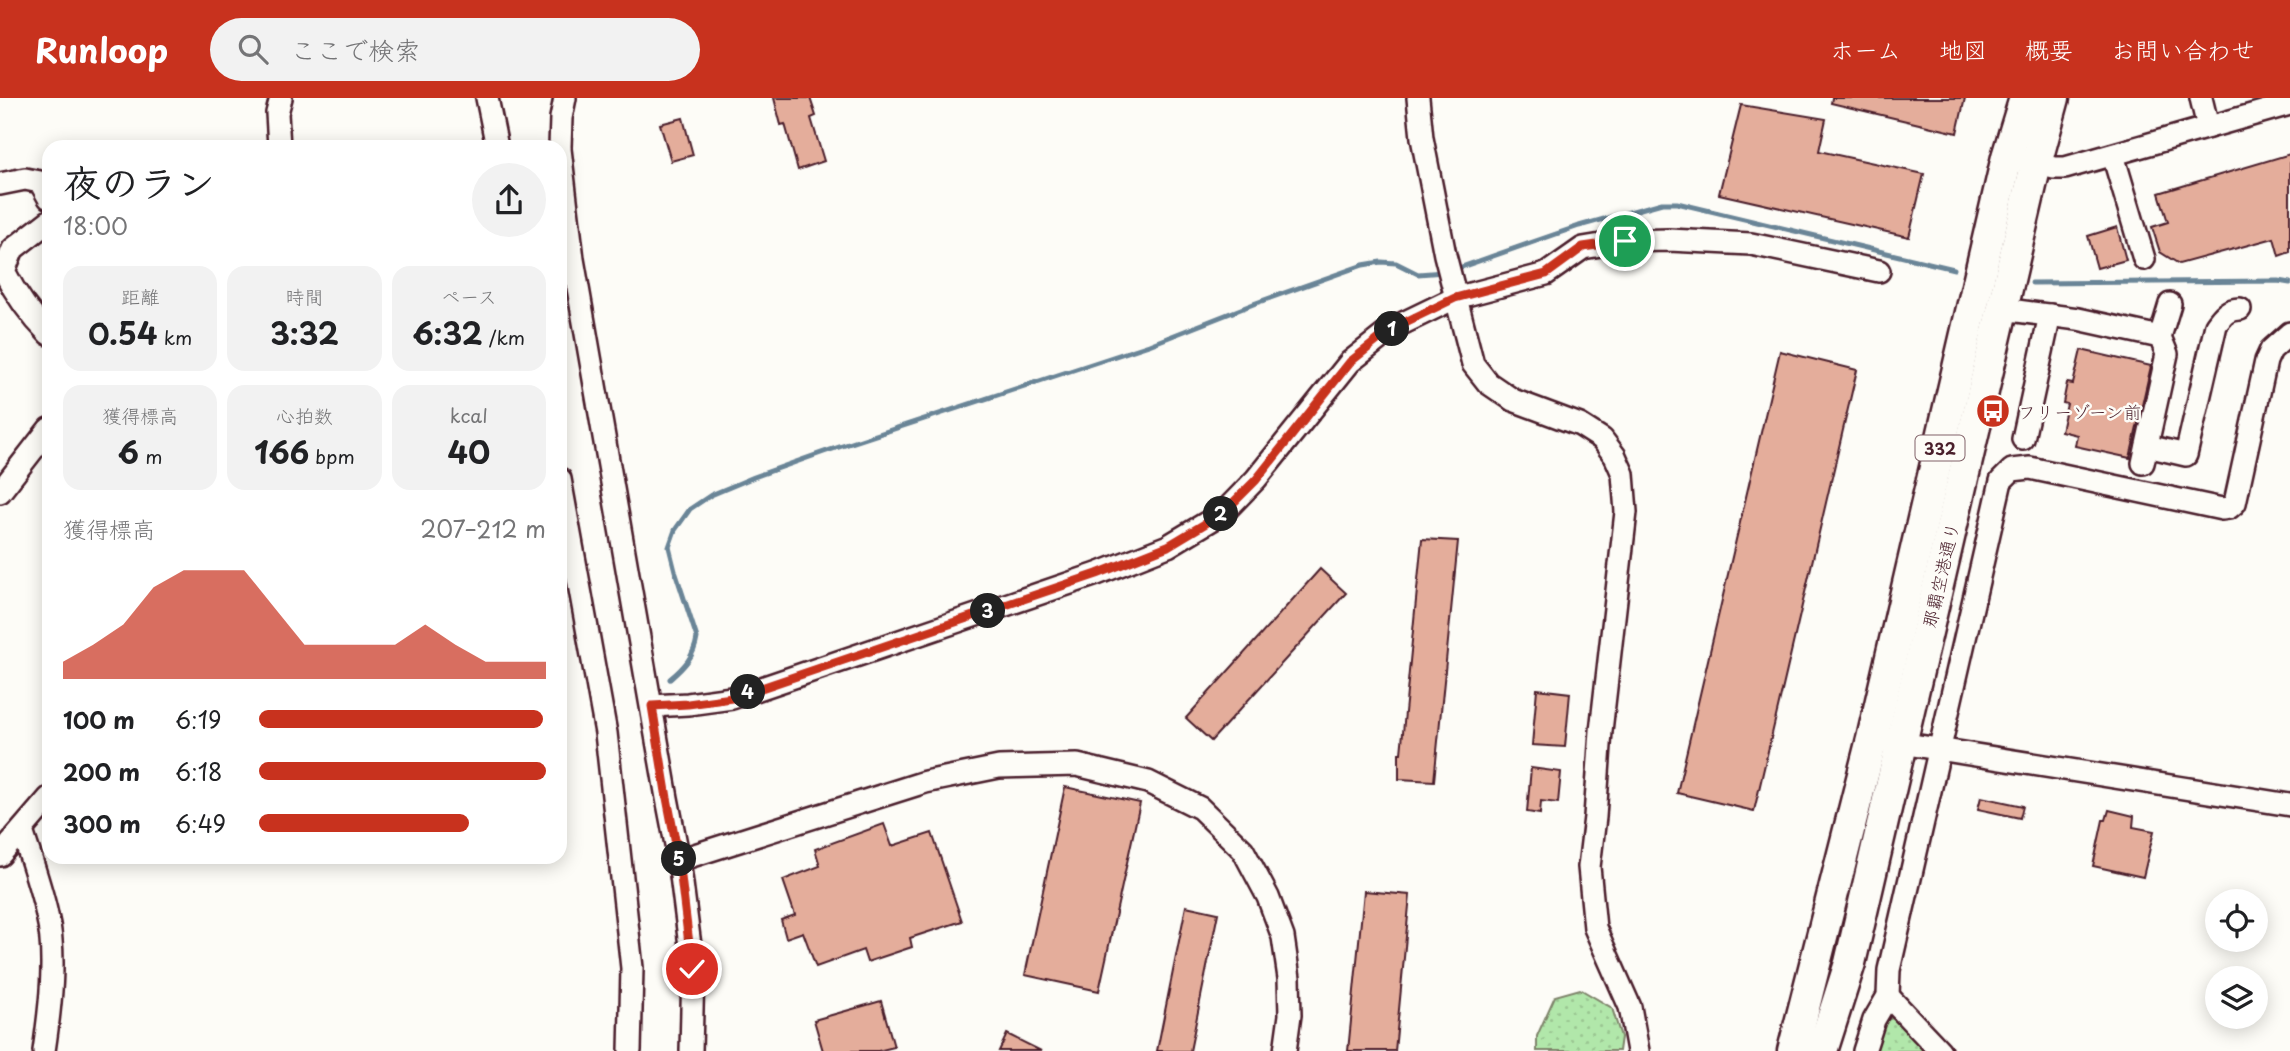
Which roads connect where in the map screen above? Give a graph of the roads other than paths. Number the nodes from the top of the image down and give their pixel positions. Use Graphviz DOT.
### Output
graph roads {
  1 [pos="281,98"];
  2 [pos="487,98"];
  3 [pos="565,98"];
  4 [pos="1418,98"];
  5 [pos="2025,98"];
  6 [pos="2054,98"];
  7 [pos="2201,98"];
  8 [pos="2290,104"];
  9 [pos="2208,127"];
  10 [pos="279,140"];
  11 [pos="496,140"];
  12 [pos="560,140"];
  13 [pos="2112,155"];
  14 [pos="2022,161"];
  15 [pos="0,184"];
  16 [pos="42,186"];
  17 [pos="567,207"];
  18 [pos="42,226"];
  19 [pos="2144,259"];
  20 [pos="1879,271"];
  21 [pos="1455,298"];
  22 [pos="2170,304"];
  23 [pos="2002,309"];
  24 [pos="2240,309"];
  25 [pos="2050,315"];
  26 [pos="42,327"];
  27 [pos="2290,333"];
  28 [pos="2160,337"];
  29 [pos="42,438"];
  30 [pos="2023,439"];
  31 [pos="0,492"];
  32 [pos="567,518"];
  33 [pos="652,706"];
  34 [pos="1886,741"];
  35 [pos="1939,750"];
  36 [pos="2290,805"];
  37 [pos="42,807"];
  38 [pos="22,831"];
  39 [pos="0,855"];
  40 [pos="679,860"];
  41 [pos="1888,996"];
  42 [pos="44,1051"];
  43 [pos="630,1051"];
  44 [pos="691,1051"];
  45 [pos="1285,1051"];
  46 [pos="1638,1051"];
  47 [pos="1793,1051"];
  48 [pos="1822,1051"];
  49 [pos="1864,1051"];
  50 [pos="1940,1051"];
  1 -- 10 [label="lane"];
  2 -- 11 [label="lane"];
  3 -- 12 [label="lane"];
  4 -- 21 [label="lane"];
  5 -- 14 [label="highway, 那覇空港通り / 332"];
  6 -- 14 [label="highway, 那覇空港通り / 332"];
  7 -- 9 [label="lane"];
  8 -- 9 [label="lane"];
  9 -- 13 [label="lane"];
  13 -- 14 [label="lane"];
  13 -- 19 [label="lane"];
  14 -- 23 [label="highway, 那覇空港通り / 332"];
  14 -- 34 [label="highway, 那覇空港通り / 332"];
  15 -- 16 [label="lane"];
  17 -- 33 [label="lane"];
  18 -- 26 [label="lane"];
  20 -- 21 [label="lane"];
  21 -- 33 [label="lane"];
  21 -- 46 [label="lane"];
  22 -- 28 [label="lane"];
  23 -- 25 [label="lane"];
  23 -- 34 [label="highway, 那覇空港通り / 332"];
  24 -- 28 [label="lane"];
  25 -- 28 [label="lane"];
  25 -- 30 [label="lane"];
  27 -- 35 [label="lane"];
  29 -- 31 [label="lane"];
  32 -- 43 [label="lane"];
  33 -- 40 [label="lane"];
  34 -- 35 [label="lane"];
  34 -- 47 [label="highway, 那覇空港通り / 332"];
  34 -- 48 [label="highway, 那覇空港通り / 332"];
  35 -- 36 [label="lane"];
  35 -- 41 [label="lane"];
  37 -- 38 [label="lane"];
  38 -- 39 [label="lane"];
  38 -- 42 [label="lane"];
  40 -- 44 [label="lane"];
  40 -- 45 [label="lane"];
  41 -- 49 [label="lane"];
  41 -- 50 [label="lane"];
}
